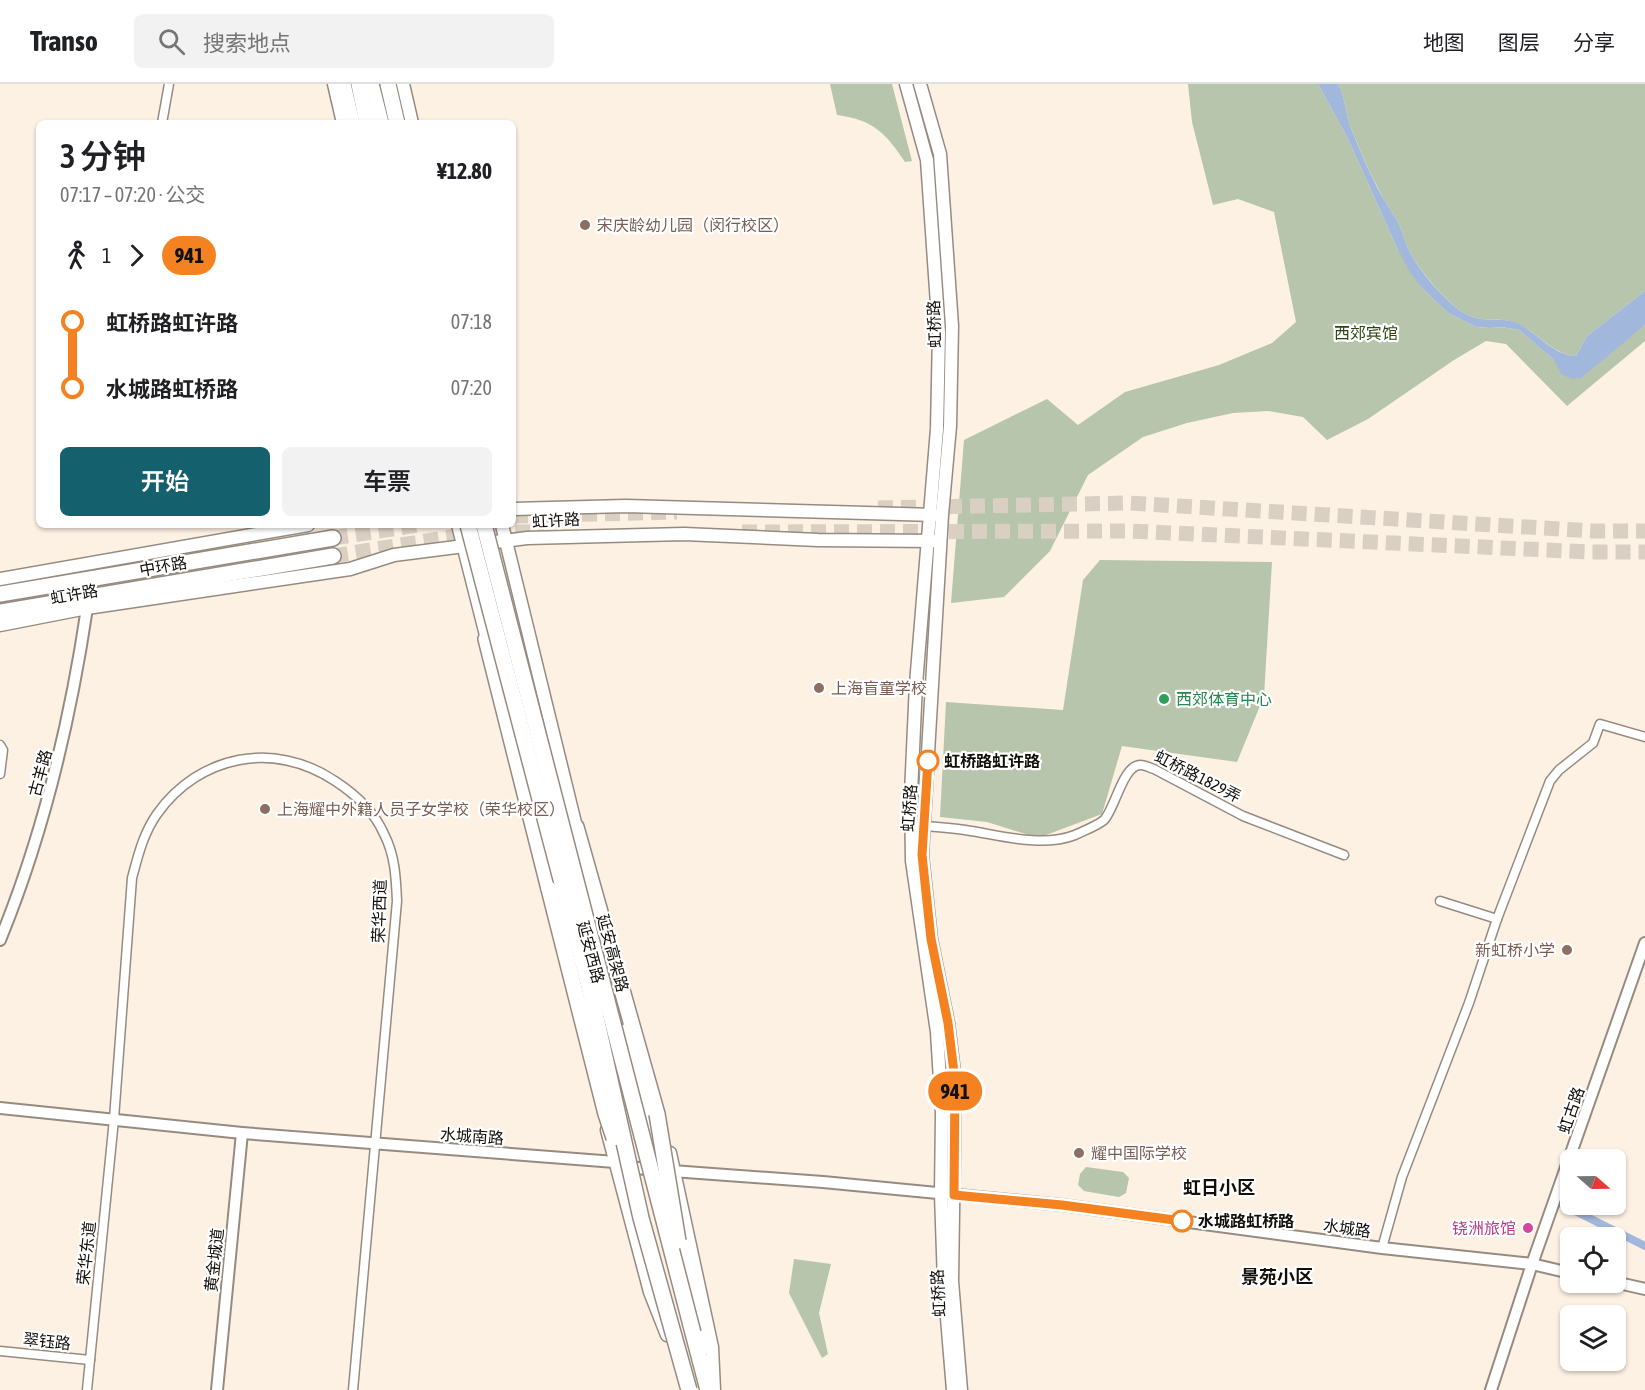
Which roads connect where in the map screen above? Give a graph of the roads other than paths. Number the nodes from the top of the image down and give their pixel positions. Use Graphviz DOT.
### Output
graph roads {
  1 [pos="169,84"];
  2 [pos="334,84"];
  3 [pos="353,84"];
  4 [pos="358,84"];
  5 [pos="371,84"];
  6 [pos="380,84"];
  7 [pos="388,84"];
  8 [pos="403,84"];
  9 [pos="906,84"];
  10 [pos="920,84"];
  11 [pos="345,92"];
  12 [pos="163,120"];
  13 [pos="342,120"];
  14 [pos="351,120"];
  15 [pos="357,120"];
  16 [pos="366,120"];
  17 [pos="380,120"];
  18 [pos="389,120"];
  19 [pos="396,120"];
  20 [pos="411,120"];
  21 [pos="516,509"];
  22 [pos="936,514"];
  23 [pos="291,528"];
  24 [pos="459,528"];
  25 [pos="469,528"];
  26 [pos="485,528"];
  27 [pos="503,528"];
  28 [pos="333,538"];
  29 [pos="505,540"];
  30 [pos="941,540"];
  31 [pos="928,541"];
  32 [pos="462,545"];
  33 [pos="333,556"];
  34 [pos="0,579"];
  35 [pos="0,594"];
  36 [pos="87,608"];
  37 [pos="0,612"];
  38 [pos="0,625"];
  39 [pos="486,639"];
  40 [pos="1645,737"];
  41 [pos="0,745"];
  42 [pos="0,774"];
  43 [pos="924,826"];
  44 [pos="576,827"];
  45 [pos="1344,855"];
  46 [pos="1440,900"];
  47 [pos="1497,919"];
  48 [pos="0,940"];
  49 [pos="1645,943"];
  50 [pos="0,1108"];
  51 [pos="114,1119"];
  52 [pos="242,1133"];
  53 [pos="376,1144"];
  54 [pos="615,1162"];
  55 [pos="632,1167"];
  56 [pos="661,1170"];
  57 [pos="674,1171"];
  58 [pos="941,1194"];
  59 [pos="954,1195"];
  60 [pos="641,1218"];
  61 [pos="1382,1248"];
  62 [pos="1532,1264"];
  63 [pos="1560,1271"];
  64 [pos="1626,1285"];
  65 [pos="1645,1289"];
  66 [pos="693,1333"];
  67 [pos="0,1351"];
  68 [pos="90,1360"];
  69 [pos="687,1386"];
  70 [pos="87,1390"];
  71 [pos="217,1390"];
  72 [pos="353,1390"];
  73 [pos="708,1390"];
  74 [pos="714,1390"];
  75 [pos="953,1390"];
  76 [pos="961,1390"];
  77 [pos="1491,1390"];
  1 -- 12 [label="street"];
  2 -- 13 [label="main road"];
  3 -- 15 [label="main road"];
  4 -- 16 [label="highway"];
  5 -- 17 [label="highway"];
  6 -- 18 [label="main road"];
  7 -- 19 [label="highway"];
  8 -- 20 [label="main road"];
  9 -- 22 [label="main road, 虹桥路"];
  10 -- 22 [label="main road, 虹桥路"];
  11 -- 14 [label="highway"];
  21 -- 22 [label="main road, 虹许路"];
  22 -- 30 [label="main road, 虹桥路"];
  22 -- 31 [label="main road, 虹桥路"];
  23 -- 34 [label="main road, 虹许路"];
  24 -- 32 [label="main road, 延安西路"];
  25 -- 60 [label="highway, 延安高架路, bridge"];
  26 -- 66 [label="highway, 延安高架路, bridge"];
  27 -- 29 [label="main road, 延安西路"];
  28 -- 35 [label="highway, 中环路"];
  29 -- 31 [label="main road, 虹许路"];
  29 -- 32 [label="main road, 虹许路"];
  29 -- 44 [label="main road, 延安西路"];
  30 -- 31 [label="main road, 虹许路"];
  30 -- 43 [label="main road, 虹桥路"];
  31 -- 58 [label="main road, 虹桥路"];
  32 -- 36 [label="main road, 虹许路"];
  32 -- 39 [label="main road, 延安西路"];
  33 -- 37 [label="highway, 中环路"];
  36 -- 38 [label="main road, 虹许路"];
  36 -- 48 [label="street, 古羊路"];
  39 -- 54 [label="main road"];
  39 -- 55 [label="main road, 延安西路"];
  39 -- 60 [label="highway, bridge"];
  40 -- 47 [label="street"];
  41 -- 42 [label="street"];
  43 -- 45 [label="street, 虹桥路1829弄"];
  43 -- 59 [label="main road, 虹桥路"];
  44 -- 56 [label="main road, 延安西路"];
  44 -- 57 [label="main road"];
  44 -- 66 [label="highway, bridge"];
  46 -- 47 [label="street"];
  47 -- 61 [label="street"];
  49 -- 62 [label="street, 虹古路"];
  50 -- 51 [label="street, 水城南路"];
  51 -- 52 [label="street, 水城南路"];
  51 -- 53 [label="street, 荣华西道"];
  51 -- 68 [label="street, 荣华东道"];
  52 -- 53 [label="street, 水城南路"];
  52 -- 71 [label="street, 黄金城道"];
  53 -- 54 [label="street, 水城南路"];
  53 -- 72 [label="street"];
  54 -- 55 [label="street, 水城南路"];
  54 -- 69 [label="main road"];
  55 -- 56 [label="street, 水城南路"];
  55 -- 69 [label="main road, 延安西路"];
  56 -- 57 [label="street, 水城南路"];
  56 -- 74 [label="main road, 延安西路"];
  57 -- 58 [label="street, 水城南路"];
  57 -- 74 [label="main road"];
  58 -- 59 [label="street, 水城路"];
  58 -- 75 [label="main road, 虹桥路"];
  59 -- 61 [label="street, 水城路"];
  59 -- 76 [label="main road, 虹桥路"];
  60 -- 69 [label="highway, 延安高架路, bridge"];
  61 -- 62 [label="street, 水城路"];
  62 -- 63 [label="street, 水城路"];
  62 -- 77 [label="street, 虹古路"];
  64 -- 65 [label="street"];
  66 -- 73 [label="highway, 延安高架路"];
  67 -- 68 [label="street, 翠钰路"];
  68 -- 70 [label="street, 荣华东道"];
}
